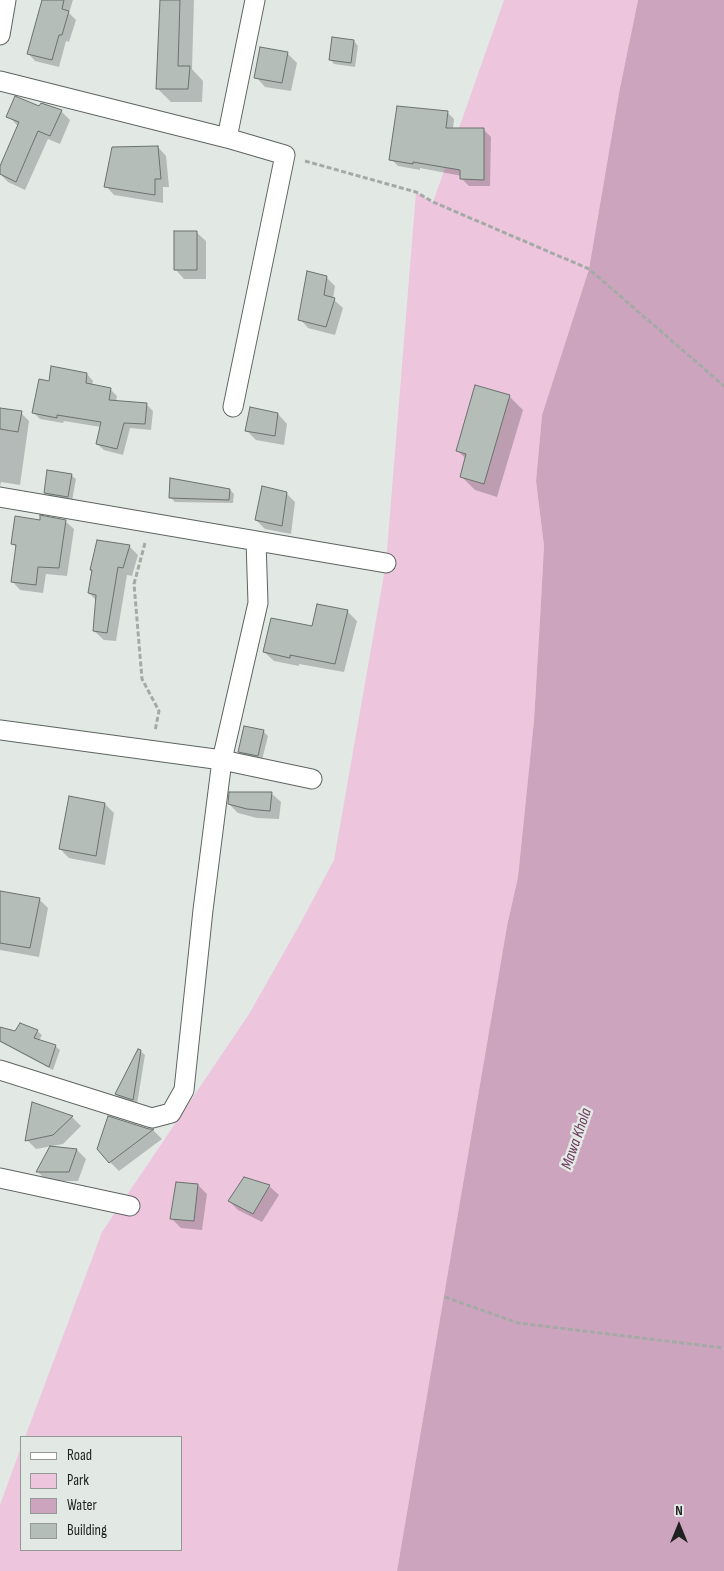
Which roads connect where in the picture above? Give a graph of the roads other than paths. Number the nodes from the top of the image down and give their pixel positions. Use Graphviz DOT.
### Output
graph roads {
  1 [pos="6,0"];
  2 [pos="255,0"];
  3 [pos="0,35"];
  4 [pos="0,81"];
  5 [pos="226,138"];
  6 [pos="233,407"];
  7 [pos="0,497"];
  8 [pos="256,541"];
  9 [pos="386,563"];
  10 [pos="0,730"];
  11 [pos="222,760"];
  12 [pos="312,780"];
  13 [pos="0,1070"];
  14 [pos="0,1178"];
  15 [pos="130,1206"];
  1 -- 3 [label="street"];
  2 -- 5 [label="street"];
  4 -- 5 [label="street"];
  5 -- 6 [label="street"];
  7 -- 8 [label="street"];
  8 -- 9 [label="street"];
  8 -- 11 [label="street"];
  10 -- 11 [label="street"];
  11 -- 12 [label="street"];
  11 -- 13 [label="street"];
  14 -- 15 [label="street"];
}
